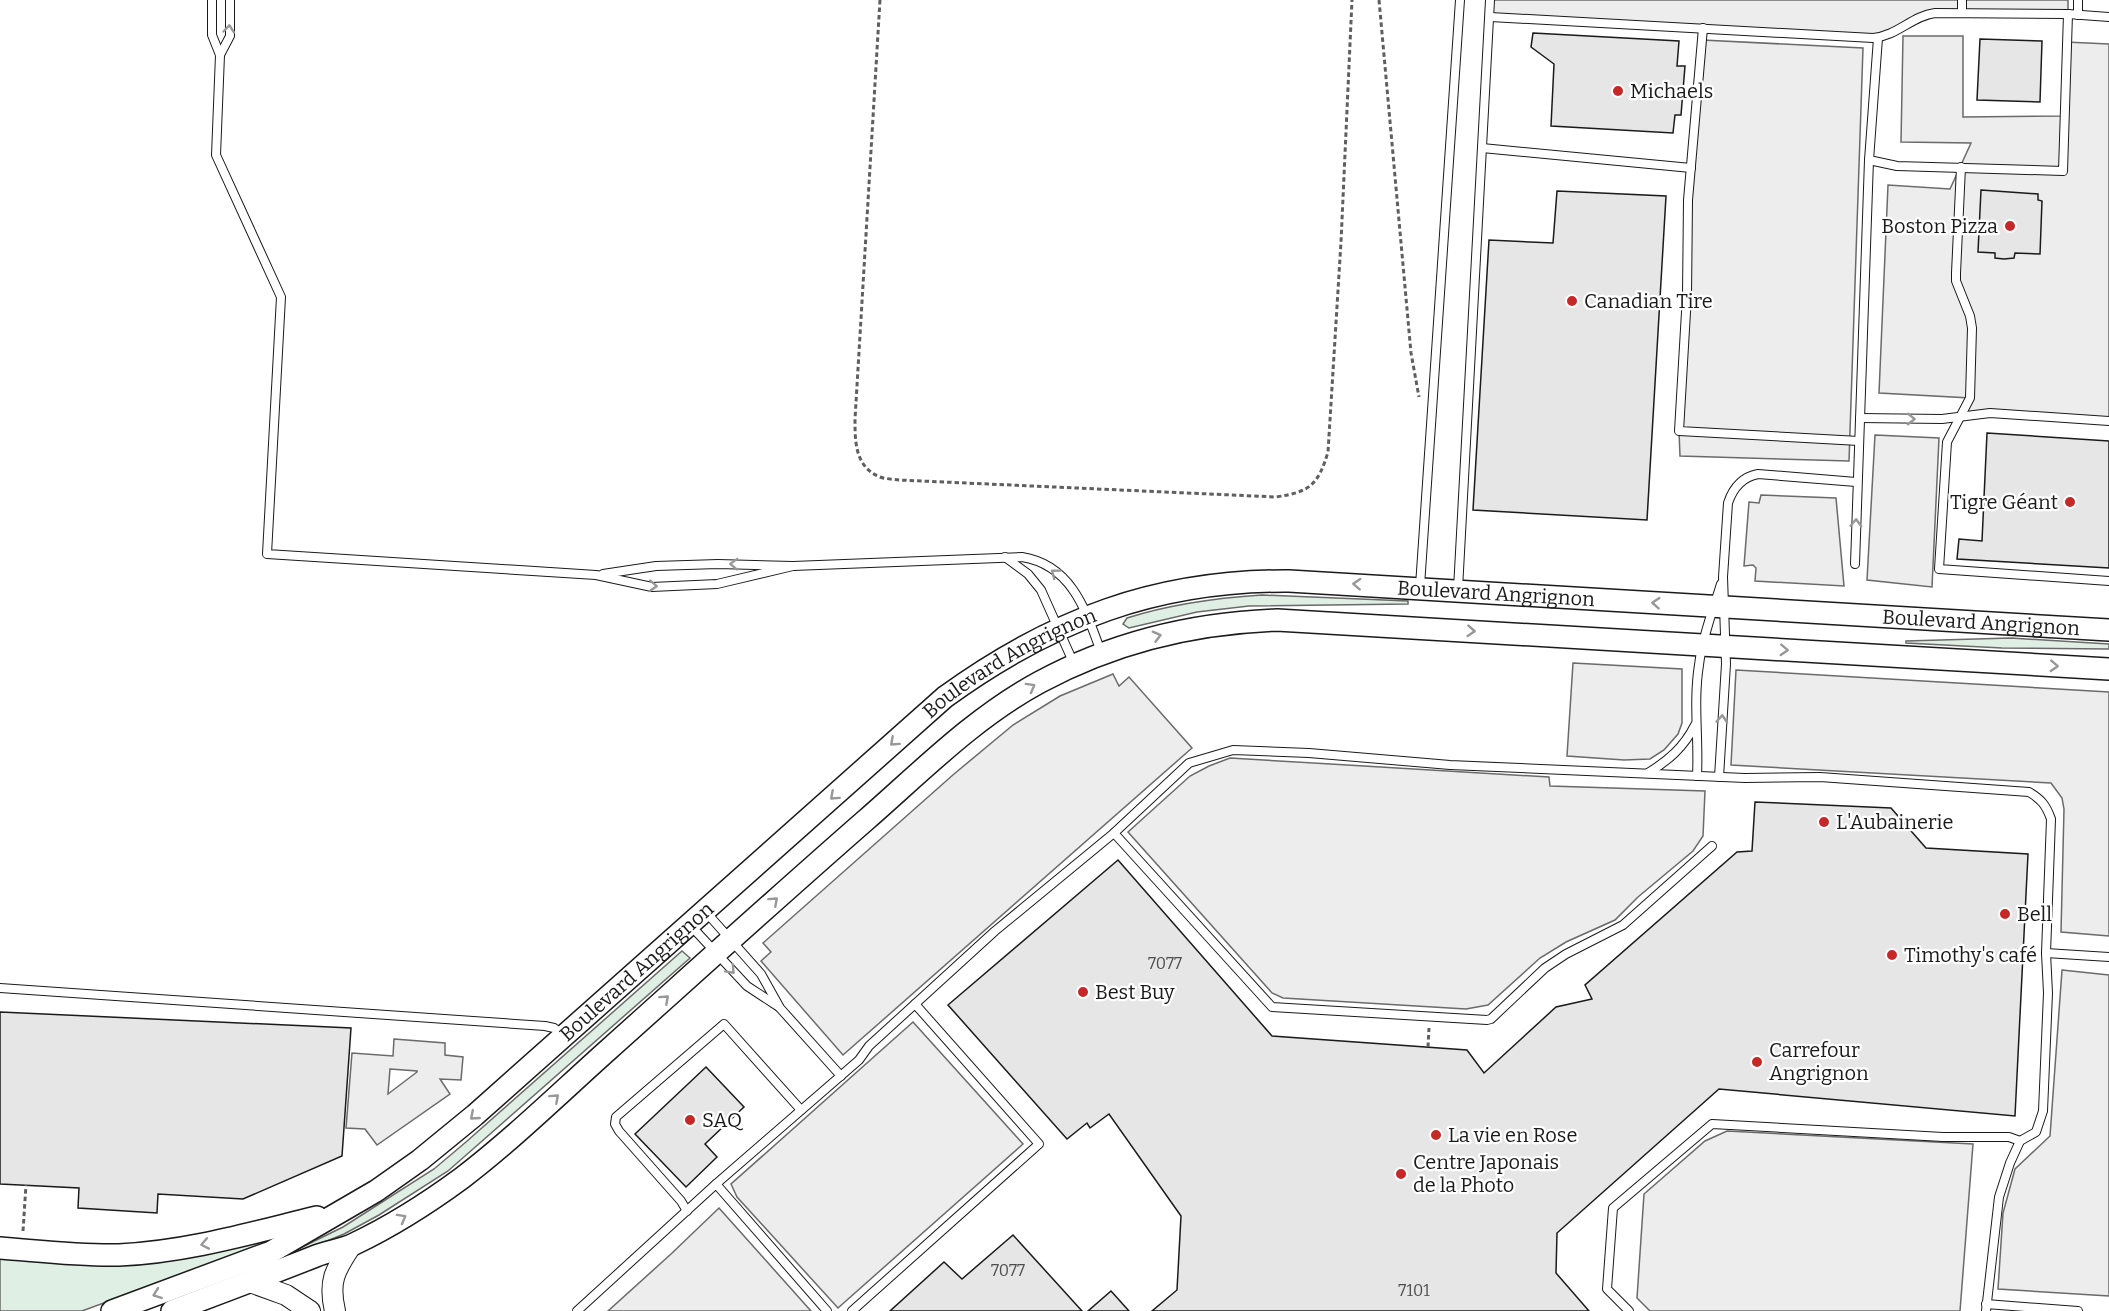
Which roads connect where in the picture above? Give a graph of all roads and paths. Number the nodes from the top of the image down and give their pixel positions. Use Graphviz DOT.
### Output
graph roads {
  1 [pos="212,0"];
  2 [pos="230,0"];
  3 [pos="879,0"];
  4 [pos="1352,0"];
  5 [pos="1379,0"];
  6 [pos="1460,0"];
  7 [pos="1490,0"];
  8 [pos="1962,0"];
  9 [pos="2078,0"];
  10 [pos="1962,14"];
  11 [pos="2067,14"];
  12 [pos="2078,15"];
  13 [pos="1490,17"];
  14 [pos="2109,17"];
  15 [pos="1703,28"];
  16 [pos="1878,38"];
  17 [pos="220,55"];
  18 [pos="1482,148"];
  19 [pos="1869,160"];
  20 [pos="1961,167"];
  21 [pos="1692,168"];
  22 [pos="1420,399"];
  23 [pos="1962,416"];
  24 [pos="1860,418"];
  25 [pos="2109,421"];
  26 [pos="1859,441"];
  27 [pos="1856,482"];
  28 [pos="1005,557"];
  29 [pos="1855,564"];
  30 [pos="793,566"];
  31 [pos="596,575"];
  32 [pos="2109,581"];
  33 [pos="1420,588"];
  34 [pos="1458,590"];
  35 [pos="1719,606"];
  36 [pos="1088,616"];
  37 [pos="1059,628"];
  38 [pos="2109,630"];
  39 [pos="1703,645"];
  40 [pos="1725,646"];
  41 [pos="1102,654"];
  42 [pos="1075,665"];
  43 [pos="2109,669"];
  44 [pos="1695,723"];
  45 [pos="1647,774"];
  46 [pos="1697,776"];
  47 [pos="1719,777"];
  48 [pos="1114,833"];
  49 [pos="1712,846"];
  50 [pos="698,918"];
  51 [pos="723,947"];
  52 [pos="2046,953"];
  53 [pos="2109,957"];
  54 [pos="0,988"];
  55 [pos="915,1004"];
  56 [pos="780,1008"];
  57 [pos="1429,1029"];
  58 [pos="565,1036"];
  59 [pos="1428,1047"];
  60 [pos="842,1076"];
  61 [pos="801,1110"];
  62 [pos="2020,1141"];
  63 [pos="716,1184"];
  64 [pos="26,1185"];
  65 [pos="343,1211"];
  66 [pos="687,1211"];
  67 [pos="22,1241"];
  68 [pos="351,1246"];
  69 [pos="0,1248"];
  70 [pos="250,1282"];
  71 [pos="1986,1308"];
  72 [pos="112,1311"];
  73 [pos="172,1311"];
  74 [pos="310,1311"];
  75 [pos="335,1311"];
  76 [pos="577,1311"];
  77 [pos="828,1311"];
  78 [pos="852,1311"];
  79 [pos="1629,1311"];
  80 [pos="2078,1311"];
  1 -- 17 [label="lane"];
  17 -- 2 [label="lane, one-way"];
  3 -- 4 [label="path"];
  5 -- 22 [label="path"];
  6 -- 33 [label="lane"];
  7 -- 13 [label="lane"];
  8 -- 10 [label="lane"];
  9 -- 12 [label="lane"];
  10 -- 11 [label="lane"];
  10 -- 16 [label="lane"];
  11 -- 12 [label="lane"];
  11 -- 20 [label="lane"];
  12 -- 14 [label="lane"];
  13 -- 15 [label="lane"];
  13 -- 18 [label="lane"];
  15 -- 16 [label="lane"];
  15 -- 21 [label="lane"];
  16 -- 19 [label="lane"];
  17 -- 31 [label="lane"];
  18 -- 21 [label="lane"];
  18 -- 34 [label="lane"];
  19 -- 20 [label="lane"];
  19 -- 24 [label="lane"];
  20 -- 23 [label="lane"];
  21 -- 26 [label="lane"];
  24 -- 23 [label="lane, one-way"];
  23 -- 25 [label="lane"];
  23 -- 32 [label="lane"];
  24 -- 26 [label="lane"];
  26 -- 27 [label="lane"];
  29 -- 27 [label="lane, one-way"];
  27 -- 35 [label="lane"];
  28 -- 30 [label="lane"];
  36 -- 28 [label="lane, one-way"];
  28 -- 37 [label="lane"];
  30 -- 31 [label="lane, one-way"];
  31 -- 30 [label="lane, one-way"];
  33 -- 34 [label="main road, Boulevard Angrignon"];
  33 -- 36 [label="main road, Boulevard Angrignon, one-way"];
  35 -- 34 [label="main road, Boulevard Angrignon, one-way"];
  35 -- 38 [label="main road, Boulevard Angrignon"];
  35 -- 39 [label="lane"];
  35 -- 40 [label="lane"];
  36 -- 37 [label="main road, Boulevard Angrignon"];
  36 -- 41 [label="lane"];
  37 -- 42 [label="lane"];
  37 -- 50 [label="main road, Boulevard Angrignon, one-way"];
  39 -- 40 [label="main road, Boulevard Angrignon"];
  41 -- 39 [label="main road, Boulevard Angrignon, one-way"];
  39 -- 44 [label="lane"];
  40 -- 43 [label="main road, Boulevard Angrignon, one-way"];
  47 -- 40 [label="lane, one-way"];
  41 -- 42 [label="main road, Boulevard Angrignon"];
  51 -- 42 [label="main road, Boulevard Angrignon, one-way"];
  44 -- 45 [label="lane"];
  44 -- 46 [label="lane"];
  45 -- 46 [label="lane"];
  45 -- 48 [label="lane"];
  46 -- 47 [label="lane"];
  47 -- 52 [label="lane"];
  48 -- 49 [label="lane"];
  48 -- 55 [label="lane"];
  50 -- 51 [label="lane"];
  50 -- 51 [label="lane"];
  50 -- 58 [label="main road, Boulevard Angrignon"];
  51 -- 56 [label="lane, one-way"];
  51 -- 56 [label="lane"];
  68 -- 51 [label="main road, Boulevard Angrignon, one-way"];
  52 -- 53 [label="lane"];
  52 -- 62 [label="lane"];
  54 -- 58 [label="lane"];
  55 -- 60 [label="lane"];
  55 -- 78 [label="lane"];
  56 -- 60 [label="lane"];
  57 -- 59 [label="path"];
  58 -- 65 [label="main road, Boulevard Angrignon, one-way"];
  60 -- 61 [label="lane"];
  61 -- 63 [label="lane"];
  61 -- 66 [label="lane"];
  62 -- 71 [label="lane"];
  62 -- 79 [label="lane"];
  63 -- 66 [label="lane"];
  63 -- 77 [label="lane"];
  64 -- 67 [label="path"];
  65 -- 69 [label="main road, one-way"];
  65 -- 72 [label="main road, Boulevard Angrignon, one-way"];
  66 -- 76 [label="lane"];
  68 -- 70 [label="main road, Boulevard Angrignon"];
  68 -- 75 [label="street"];
  70 -- 73 [label="main road, Boulevard Angrignon"];
  70 -- 74 [label="street"];
  71 -- 80 [label="lane"];
}
